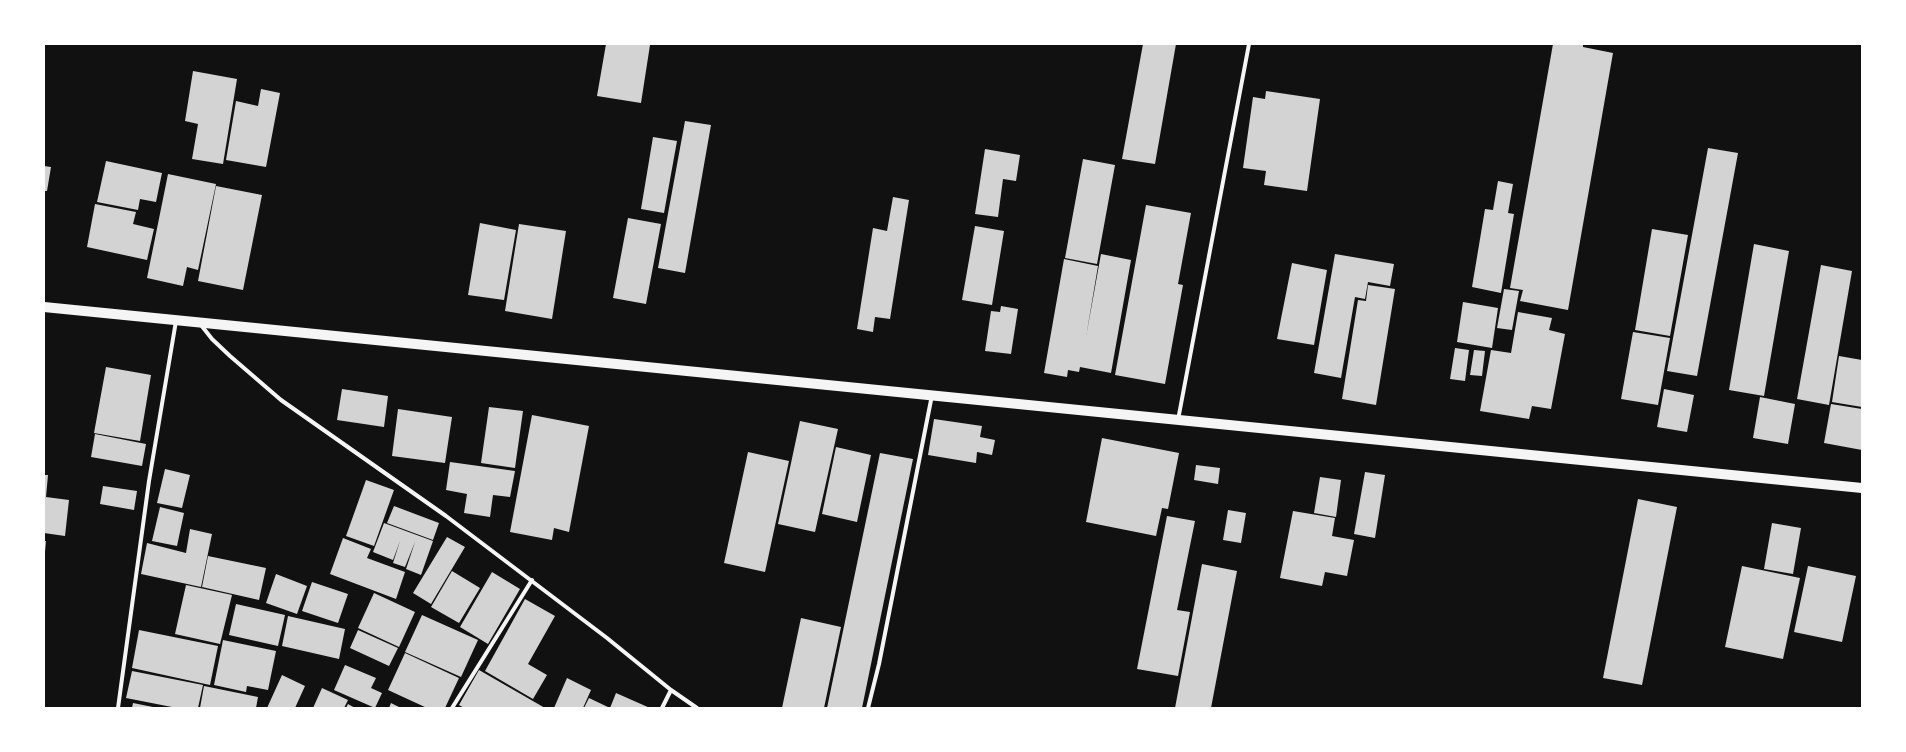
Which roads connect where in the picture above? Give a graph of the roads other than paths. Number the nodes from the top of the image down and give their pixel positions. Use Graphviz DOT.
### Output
graph roads {
  1 [pos="1249,44"];
  2 [pos="44,306"];
  3 [pos="176,321"];
  4 [pos="199,322"];
  5 [pos="932,394"];
  6 [pos="1178,420"];
  7 [pos="1862,488"];
  8 [pos="532,580"];
  9 [pos="671,690"];
  10 [pos="118,708"];
  11 [pos="452,708"];
  12 [pos="662,708"];
  13 [pos="697,708"];
  14 [pos="868,708"];
  1 -- 6 [label="street"];
  2 -- 3 [label="main road"];
  3 -- 4 [label="main road"];
  3 -- 10 [label="street"];
  4 -- 5 [label="main road"];
  4 -- 8 [label="street"];
  5 -- 6 [label="main road"];
  5 -- 14 [label="street"];
  6 -- 7 [label="main road"];
  8 -- 9 [label="street"];
  8 -- 11 [label="street"];
  9 -- 12 [label="street"];
  9 -- 13 [label="street"];
}
